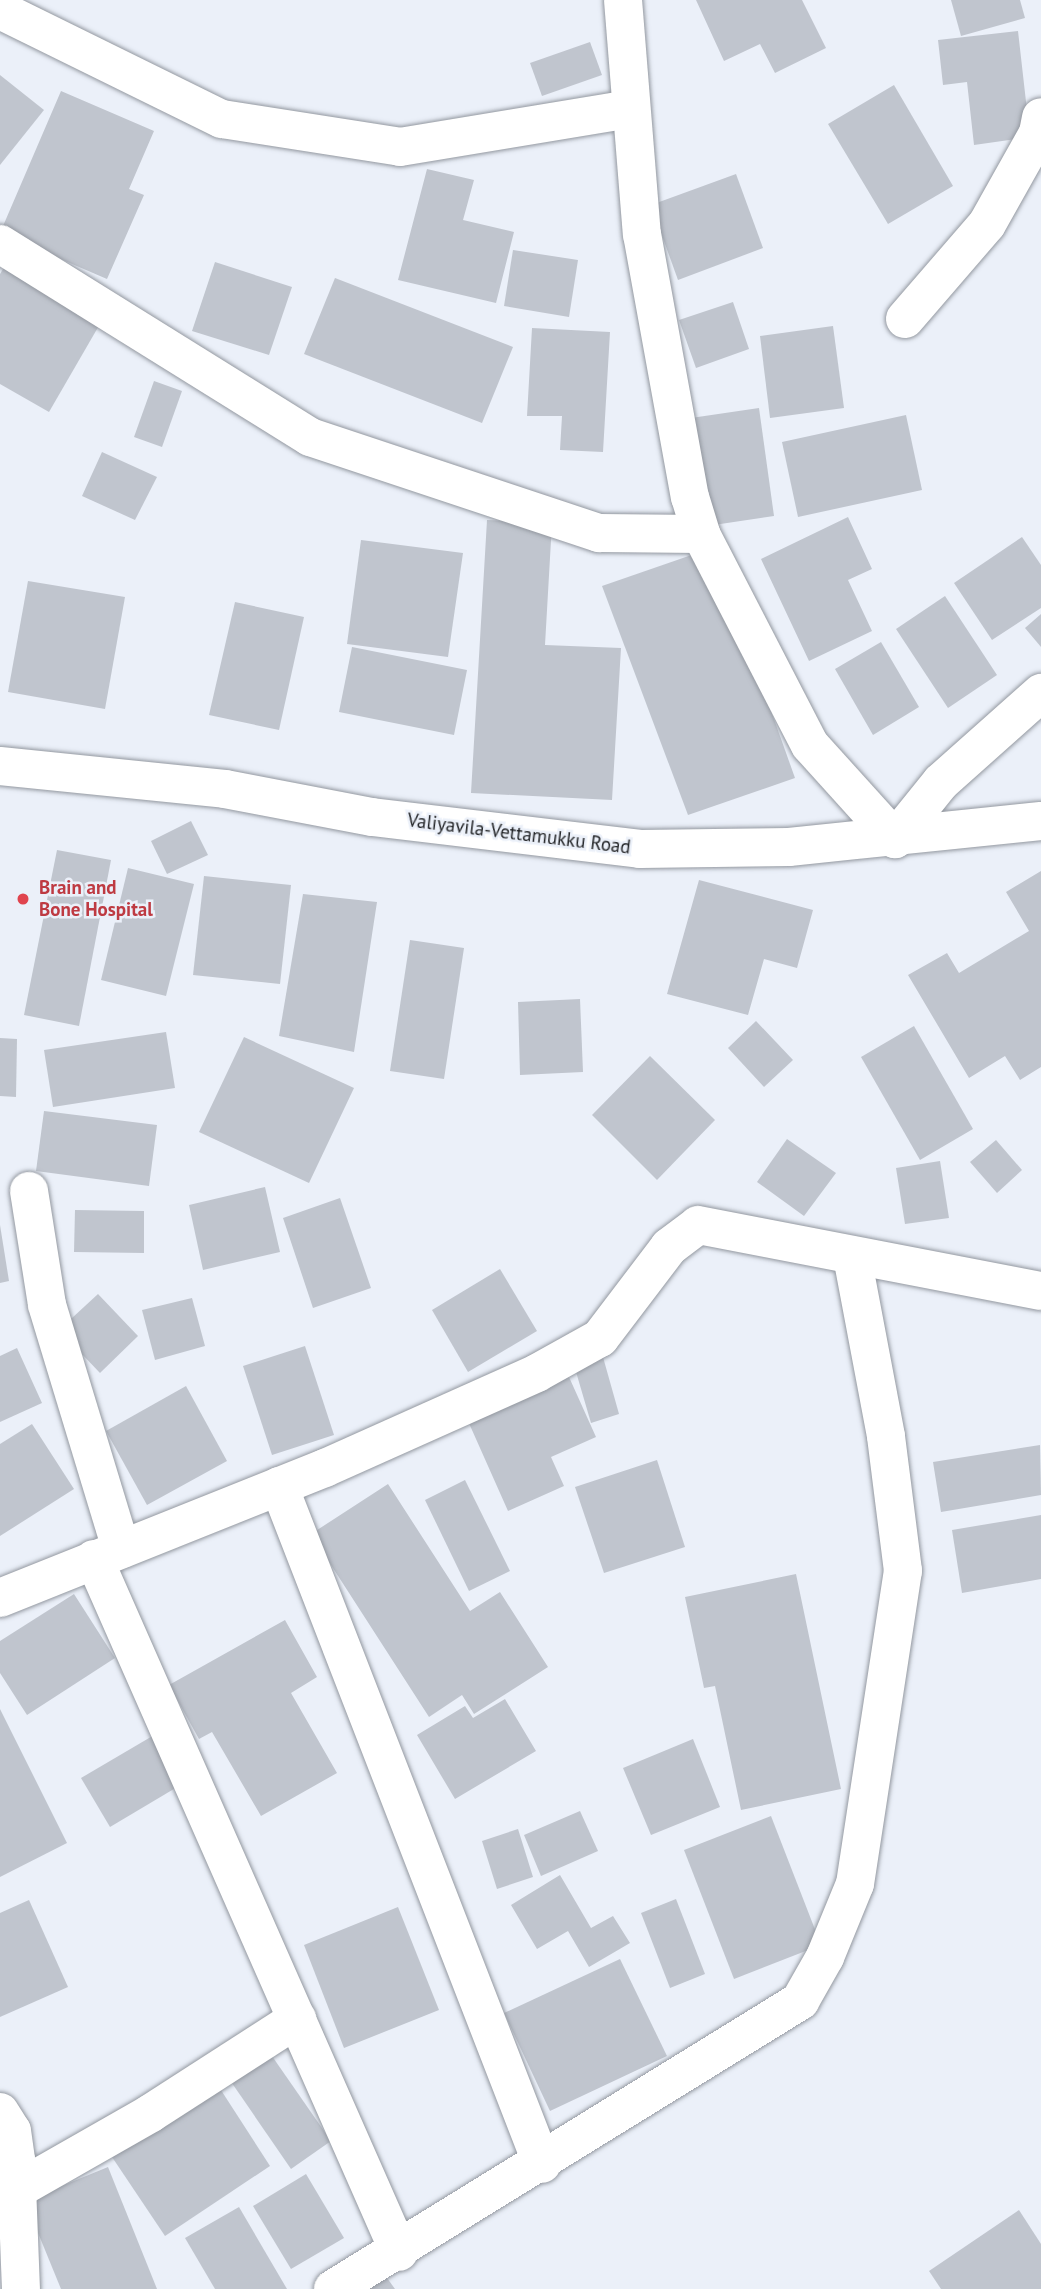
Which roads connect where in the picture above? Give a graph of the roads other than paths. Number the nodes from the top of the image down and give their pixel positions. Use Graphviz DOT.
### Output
graph roads {
  1 [pos="623,0"];
  2 [pos="0,10"];
  3 [pos="630,109"];
  4 [pos="1041,117"];
  5 [pos="0,244"];
  6 [pos="905,319"];
  7 [pos="701,534"];
  8 [pos="1041,693"];
  9 [pos="0,766"];
  10 [pos="1041,821"];
  11 [pos="895,839"];
  12 [pos="29,1191"];
  13 [pos="852,1256"];
  14 [pos="1041,1290"];
  15 [pos="279,1486"];
  16 [pos="107,1554"];
  17 [pos="0,1598"];
  18 [pos="297,2019"];
  19 [pos="0,2112"];
  20 [pos="542,2164"];
  21 [pos="18,2189"];
  22 [pos="399,2252"];
  23 [pos="21,2289"];
  24 [pos="333,2289"];
  1 -- 3 [label="street"];
  2 -- 3 [label="street"];
  3 -- 7 [label="street"];
  4 -- 6 [label="street"];
  5 -- 7 [label="street"];
  7 -- 11 [label="street"];
  8 -- 11 [label="street"];
  9 -- 11 [label="street, Valiyavila-Vettamukku Road"];
  10 -- 11 [label="street, Valiyavila-Vettamukku Road"];
  12 -- 16 [label="street"];
  13 -- 14 [label="street"];
  13 -- 15 [label="street"];
  13 -- 20 [label="street"];
  15 -- 16 [label="street"];
  15 -- 20 [label="street"];
  16 -- 17 [label="street"];
  16 -- 18 [label="street"];
  18 -- 21 [label="street"];
  18 -- 22 [label="street"];
  19 -- 21 [label="street"];
  20 -- 22 [label="street"];
  21 -- 23 [label="street"];
  22 -- 24 [label="street"];
}
